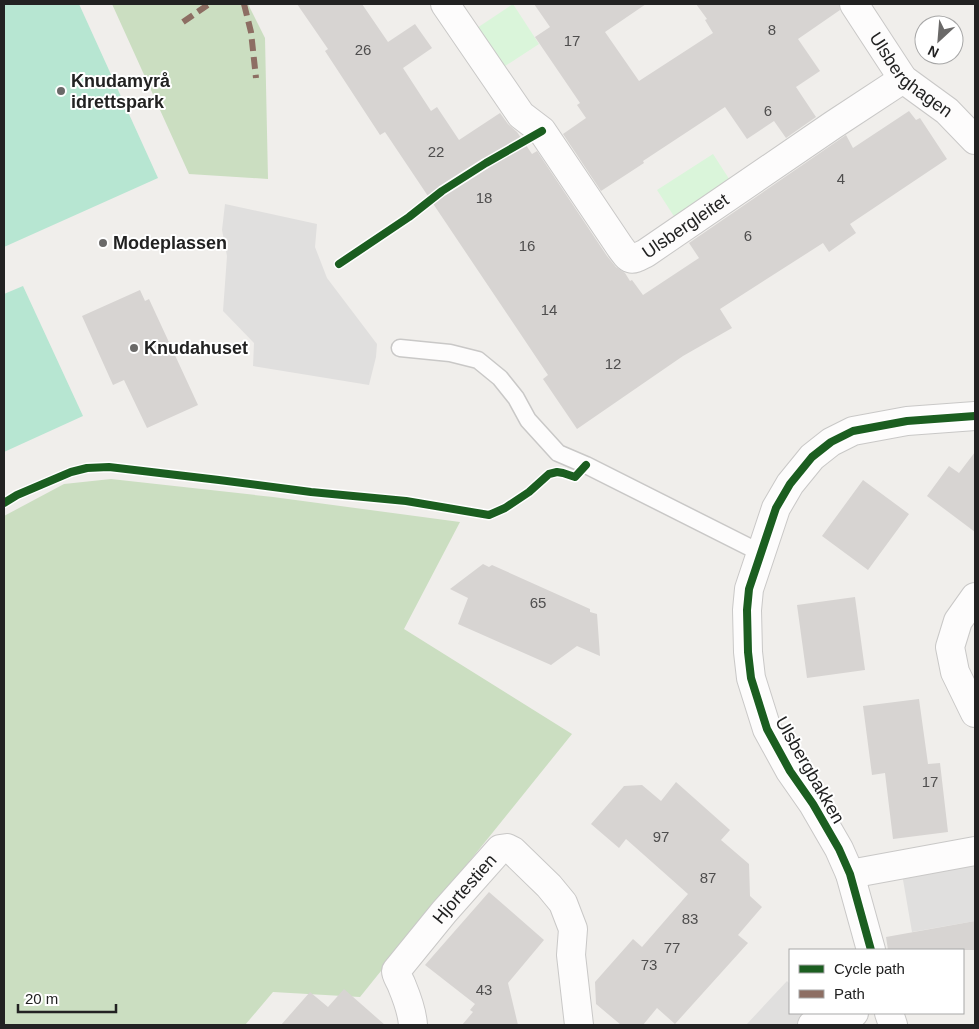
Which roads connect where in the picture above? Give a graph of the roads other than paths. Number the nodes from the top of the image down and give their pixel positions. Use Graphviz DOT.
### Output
graph roads {
  1 [pos="445,4"];
  2 [pos="854,4"];
  3 [pos="903,79"];
  4 [pos="975,140"];
  5 [pos="400,348"];
  6 [pos="975,416"];
  7 [pos="761,553"];
  8 [pos="975,597"];
  9 [pos="975,713"];
  10 [pos="975,851"];
  11 [pos="850,874"];
  12 [pos="871,949"];
  13 [pos="850,1014"];
  14 [pos="413,1025"];
  15 [pos="579,1025"];
  16 [pos="812,1025"];
  1 -- 3 [label="street, Ulsbergleitet"];
  2 -- 3 [label="street, Ulsberghagen"];
  3 -- 4 [label="street, Ulsberghagen"];
  5 -- 7 [label="lane"];
  6 -- 7 [label="street, Ulsbergbakken"];
  7 -- 11 [label="street, Ulsbergbakken"];
  8 -- 9 [label="street"];
  10 -- 11 [label="street"];
  11 -- 12 [label="street, Ulsbergbakken"];
  13 -- 16 [label="street"];
  14 -- 15 [label="street, Hjortestien"];
}
